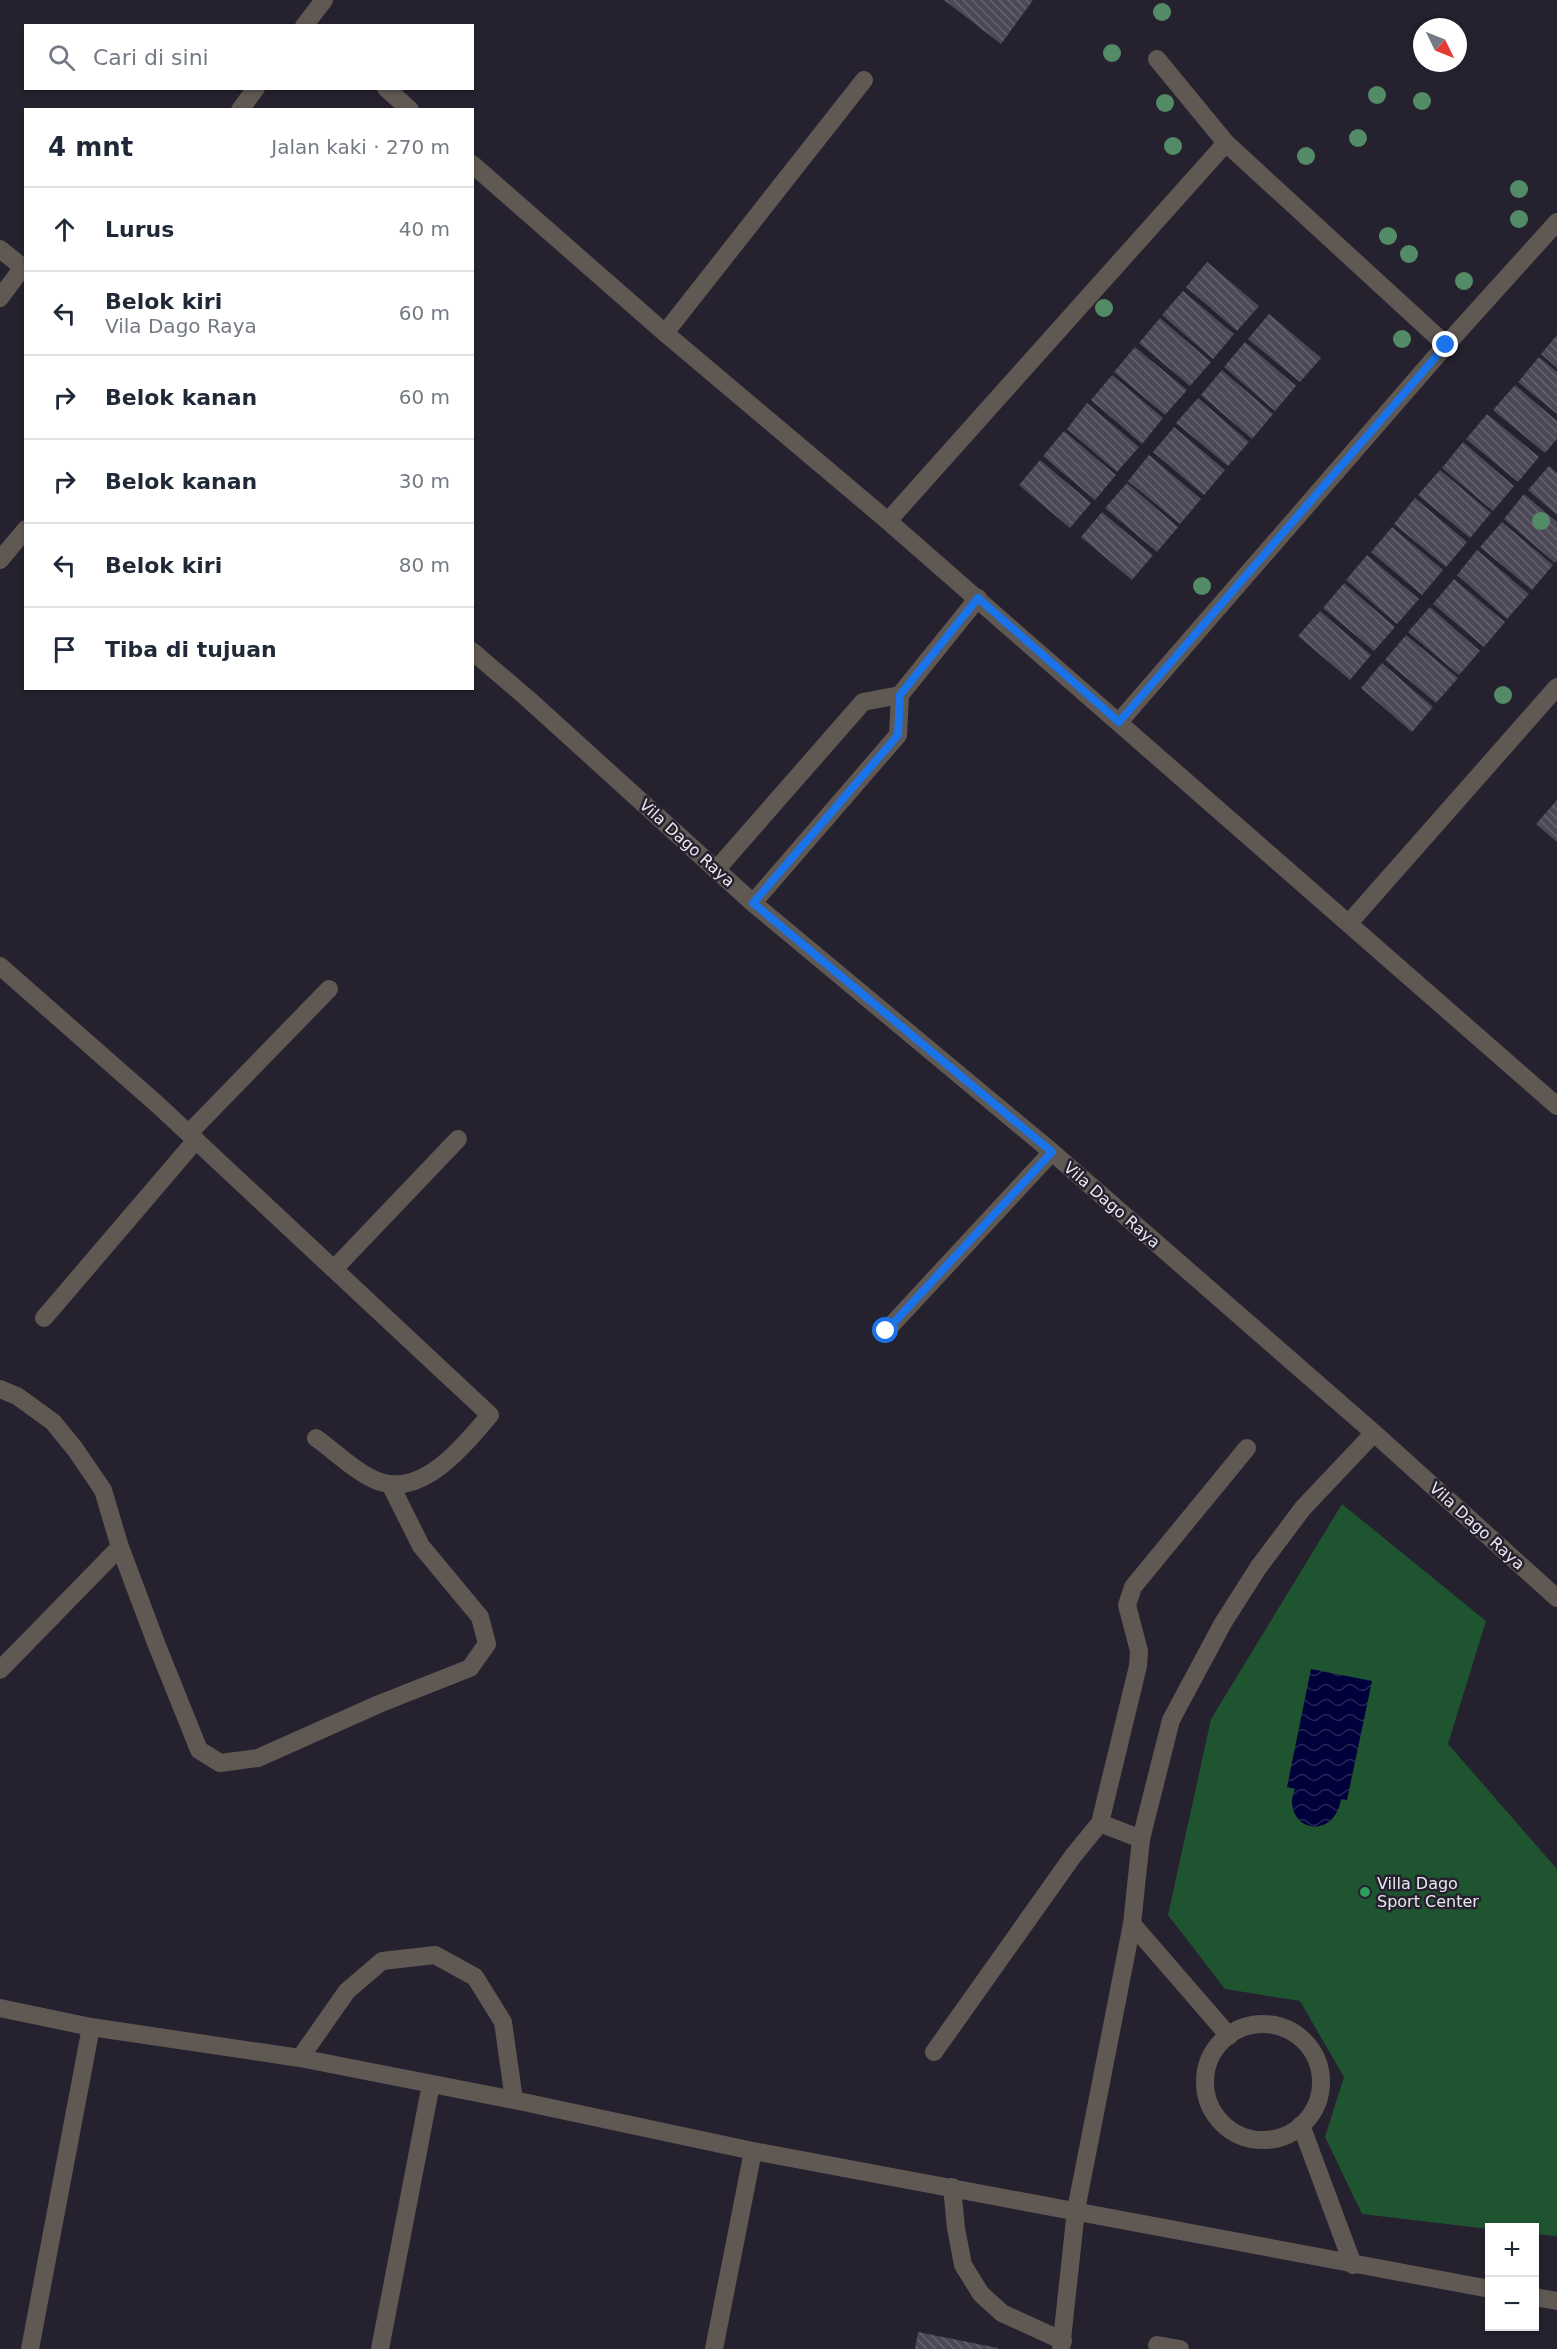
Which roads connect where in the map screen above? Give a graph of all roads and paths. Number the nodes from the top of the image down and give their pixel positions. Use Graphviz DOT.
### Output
graph roads {
  1 [pos="324,0"];
  2 [pos="306,24"];
  3 [pos="1157,59"];
  4 [pos="864,80"];
  5 [pos="255,90"];
  6 [pos="388,90"];
  7 [pos="241,108"];
  8 [pos="408,108"];
  9 [pos="1226,143"];
  10 [pos="474,166"];
  11 [pos="1557,222"];
  12 [pos="0,249"];
  13 [pos="24,268"];
  14 [pos="0,298"];
  15 [pos="665,333"];
  16 [pos="1446,345"];
  17 [pos="888,520"];
  18 [pos="24,531"];
  19 [pos="0,560"];
  20 [pos="978,598"];
  21 [pos="474,653"];
  22 [pos="1557,687"];
  23 [pos="900,695"];
  24 [pos="1119,722"];
  25 [pos="716,870"];
  26 [pos="753,903"];
  27 [pos="1348,923"];
  28 [pos="0,966"];
  29 [pos="329,989"];
  30 [pos="1557,1106"];
  31 [pos="192,1137"];
  32 [pos="458,1139"];
  33 [pos="1052,1152"];
  34 [pos="334,1269"];
  35 [pos="44,1318"];
  36 [pos="886,1331"];
  37 [pos="0,1389"];
  38 [pos="1374,1433"];
  39 [pos="316,1438"];
  40 [pos="1247,1448"];
  41 [pos="390,1484"];
  42 [pos="120,1547"];
  43 [pos="1557,1598"];
  44 [pos="0,1670"];
  45 [pos="1100,1823"];
  46 [pos="1141,1839"];
  47 [pos="1132,1924"];
  48 [pos="0,2008"];
  49 [pos="91,2027"];
  50 [pos="1229,2036"];
  51 [pos="934,2052"];
  52 [pos="300,2058"];
  53 [pos="431,2084"];
  54 [pos="514,2100"];
  55 [pos="1301,2125"];
  56 [pos="753,2151"];
  57 [pos="952,2187"];
  58 [pos="1076,2210"];
  59 [pos="1353,2265"];
  60 [pos="1485,2288"];
  61 [pos="1539,2297"];
  62 [pos="1557,2301"];
  63 [pos="1062,2345"];
  64 [pos="1157,2345"];
  65 [pos="30,2349"];
  66 [pos="380,2349"];
  67 [pos="714,2349"];
  68 [pos="1180,2349"];
  1 -- 2 [label="street"];
  3 -- 9 [label="street"];
  4 -- 15 [label="street"];
  5 -- 7 [label="street"];
  6 -- 8 [label="street"];
  9 -- 16 [label="street"];
  9 -- 17 [label="street"];
  10 -- 15 [label="street"];
  11 -- 16 [label="street"];
  12 -- 13 [label="street"];
  13 -- 14 [label="street"];
  15 -- 17 [label="street"];
  16 -- 24 [label="street"];
  17 -- 20 [label="street"];
  18 -- 19 [label="street"];
  20 -- 23 [label="street"];
  20 -- 24 [label="street"];
  21 -- 25 [label="street, Vila Dago Raya"];
  22 -- 27 [label="street"];
  23 -- 25 [label="street"];
  23 -- 26 [label="street"];
  24 -- 27 [label="street"];
  25 -- 26 [label="street, Vila Dago Raya"];
  26 -- 33 [label="street, Vila Dago Raya"];
  27 -- 30 [label="street"];
  28 -- 31 [label="street"];
  29 -- 31 [label="street"];
  31 -- 34 [label="street"];
  31 -- 35 [label="street"];
  32 -- 34 [label="street"];
  33 -- 36 [label="street"];
  33 -- 38 [label="street, Vila Dago Raya"];
  34 -- 41 [label="street"];
  37 -- 42 [label="street"];
  38 -- 43 [label="street, Vila Dago Raya"];
  38 -- 46 [label="street"];
  39 -- 41 [label="street"];
  40 -- 45 [label="street"];
  41 -- 42 [label="street"];
  42 -- 44 [label="street"];
  45 -- 46 [label="street"];
  45 -- 51 [label="street"];
  46 -- 47 [label="street"];
  47 -- 50 [label="street"];
  47 -- 58 [label="street"];
  48 -- 49 [label="street"];
  49 -- 52 [label="street"];
  49 -- 65 [label="street"];
  50 -- 55 [label="street"];
  50 -- 55 [label="street"];
  52 -- 53 [label="street"];
  52 -- 54 [label="street"];
  53 -- 54 [label="street"];
  53 -- 66 [label="street"];
  54 -- 56 [label="street"];
  55 -- 59 [label="street"];
  56 -- 57 [label="street"];
  56 -- 67 [label="street"];
  57 -- 58 [label="street"];
  57 -- 63 [label="street"];
  58 -- 59 [label="street"];
  58 -- 63 [label="street"];
  59 -- 60 [label="street"];
  61 -- 62 [label="street"];
  64 -- 68 [label="street"];
}
